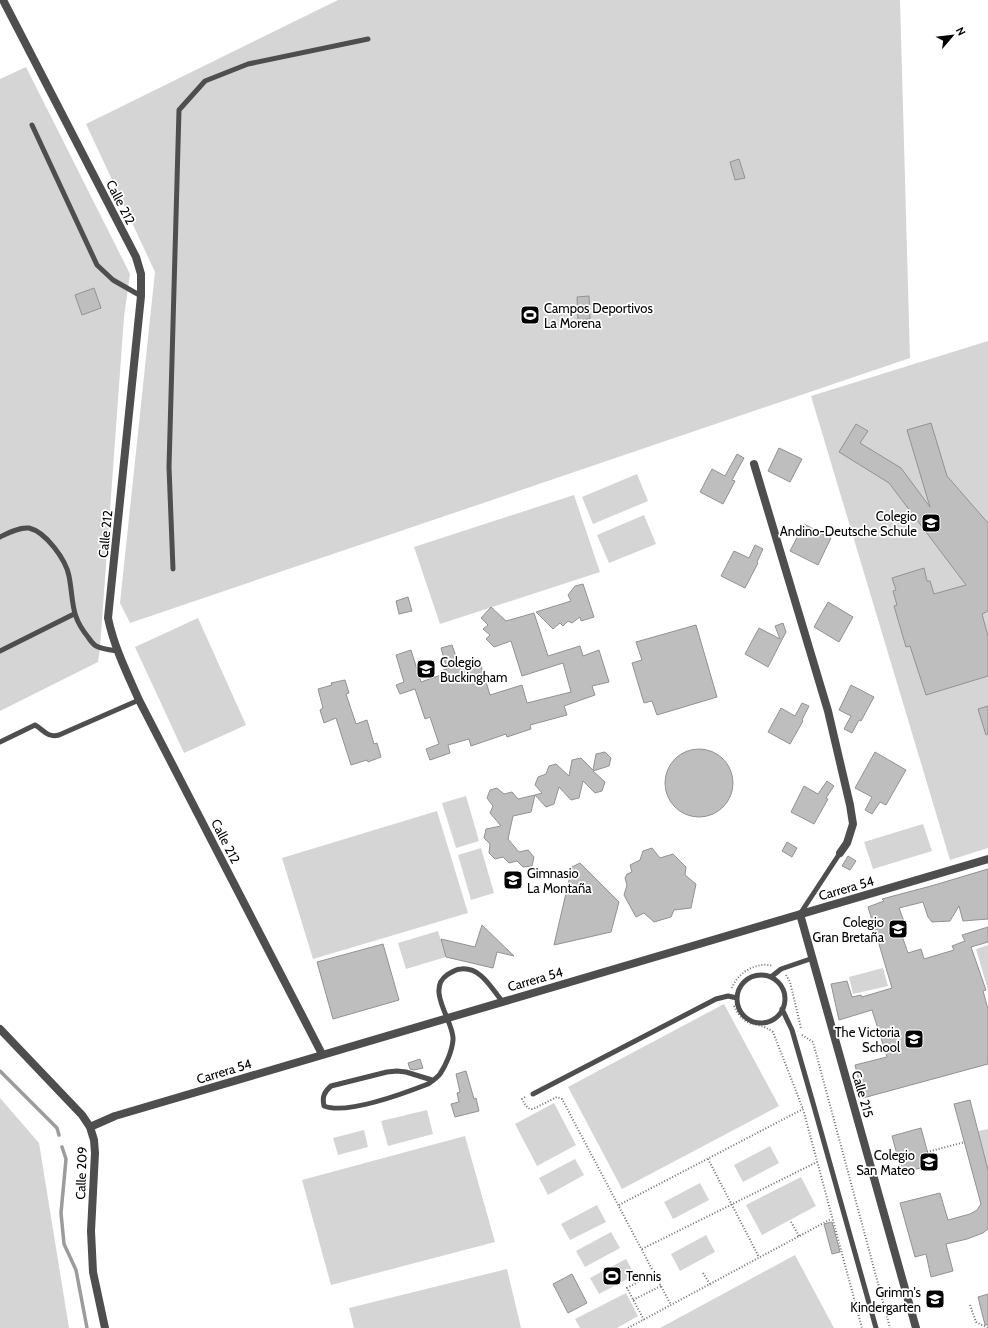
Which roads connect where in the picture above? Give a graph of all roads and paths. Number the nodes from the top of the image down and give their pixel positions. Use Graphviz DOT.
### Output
graph roads {
  1 [pos="3,0"];
  2 [pos="368,39"];
  3 [pos="32,125"];
  4 [pos="141,296"];
  5 [pos="754,464"];
  6 [pos="0,537"];
  7 [pos="173,569"];
  8 [pos="74,614"];
  9 [pos="0,651"];
  10 [pos="117,651"];
  11 [pos="139,700"];
  12 [pos="0,742"];
  13 [pos="840,853"];
  14 [pos="988,859"];
  15 [pos="800,914"];
  16 [pos="813,958"];
  17 [pos="771,977"];
  18 [pos="737,998"];
  19 [pos="502,1001"];
  20 [pos="782,1009"];
  21 [pos="446,1018"];
  22 [pos="0,1029"];
  23 [pos="322,1054"];
  24 [pos="432,1080"];
  25 [pos="533,1094"];
  26 [pos="803,1109"];
  27 [pos="90,1127"];
  28 [pos="965,1142"];
  29 [pos="927,1152"];
  30 [pos="708,1159"];
  31 [pos="817,1162"];
  32 [pos="619,1205"];
  33 [pos="731,1205"];
  34 [pos="832,1218"];
  35 [pos="791,1222"];
  36 [pos="799,1236"];
  37 [pos="642,1249"];
  38 [pos="759,1258"];
  39 [pos="655,1273"];
  40 [pos="703,1273"];
  41 [pos="710,1284"];
  42 [pos="661,1286"];
  43 [pos="633,1300"];
  44 [pos="970,1304"];
  45 [pos="671,1305"];
  46 [pos="644,1320"];
  47 [pos="105,1328"];
  48 [pos="628,1328"];
  49 [pos="876,1328"];
  50 [pos="916,1328"];
  51 [pos="988,1328"];
  1 -- 4 [label="street, Calle 212"];
  2 -- 7 [label="lane"];
  3 -- 4 [label="lane"];
  4 -- 10 [label="street, Calle 212"];
  5 -- 13 [label="street"];
  6 -- 8 [label="lane"];
  8 -- 9 [label="lane"];
  8 -- 10 [label="lane"];
  10 -- 11 [label="street, Calle 212"];
  11 -- 12 [label="lane"];
  11 -- 23 [label="street, Calle 212"];
  13 -- 15 [label="lane"];
  14 -- 15 [label="street, Carrera 54"];
  15 -- 16 [label="street, Calle 215"];
  15 -- 19 [label="street, Carrera 54"];
  16 -- 17 [label="lane"];
  16 -- 50 [label="street, Calle 215"];
  17 -- 18 [label="lane"];
  17 -- 20 [label="lane"];
  18 -- 20 [label="lane"];
  18 -- 25 [label="lane"];
  19 -- 21 [label="street, Carrera 54"];
  19 -- 21 [label="lane"];
  20 -- 49 [label="lane"];
  21 -- 23 [label="street, Carrera 54"];
  21 -- 24 [label="lane"];
  22 -- 27 [label="street, Calle 209"];
  23 -- 27 [label="street, Carrera 54"];
  24 -- 24 [label="lane"];
  25 -- 32 [label="path"];
  26 -- 30 [label="path"];
  27 -- 47 [label="street, Calle 209"];
  28 -- 29 [label="path"];
  30 -- 32 [label="path"];
  30 -- 33 [label="path"];
  31 -- 33 [label="path"];
  32 -- 37 [label="path"];
  33 -- 37 [label="path"];
  33 -- 38 [label="path"];
  34 -- 36 [label="path"];
  35 -- 36 [label="path"];
  36 -- 38 [label="path"];
  37 -- 39 [label="path"];
  38 -- 41 [label="path"];
  39 -- 42 [label="path"];
  39 -- 43 [label="path"];
  40 -- 41 [label="path"];
  41 -- 45 [label="path"];
  42 -- 43 [label="path"];
  42 -- 45 [label="path"];
  43 -- 46 [label="path"];
  44 -- 51 [label="path"];
  45 -- 46 [label="path"];
  46 -- 48 [label="path"];
}
